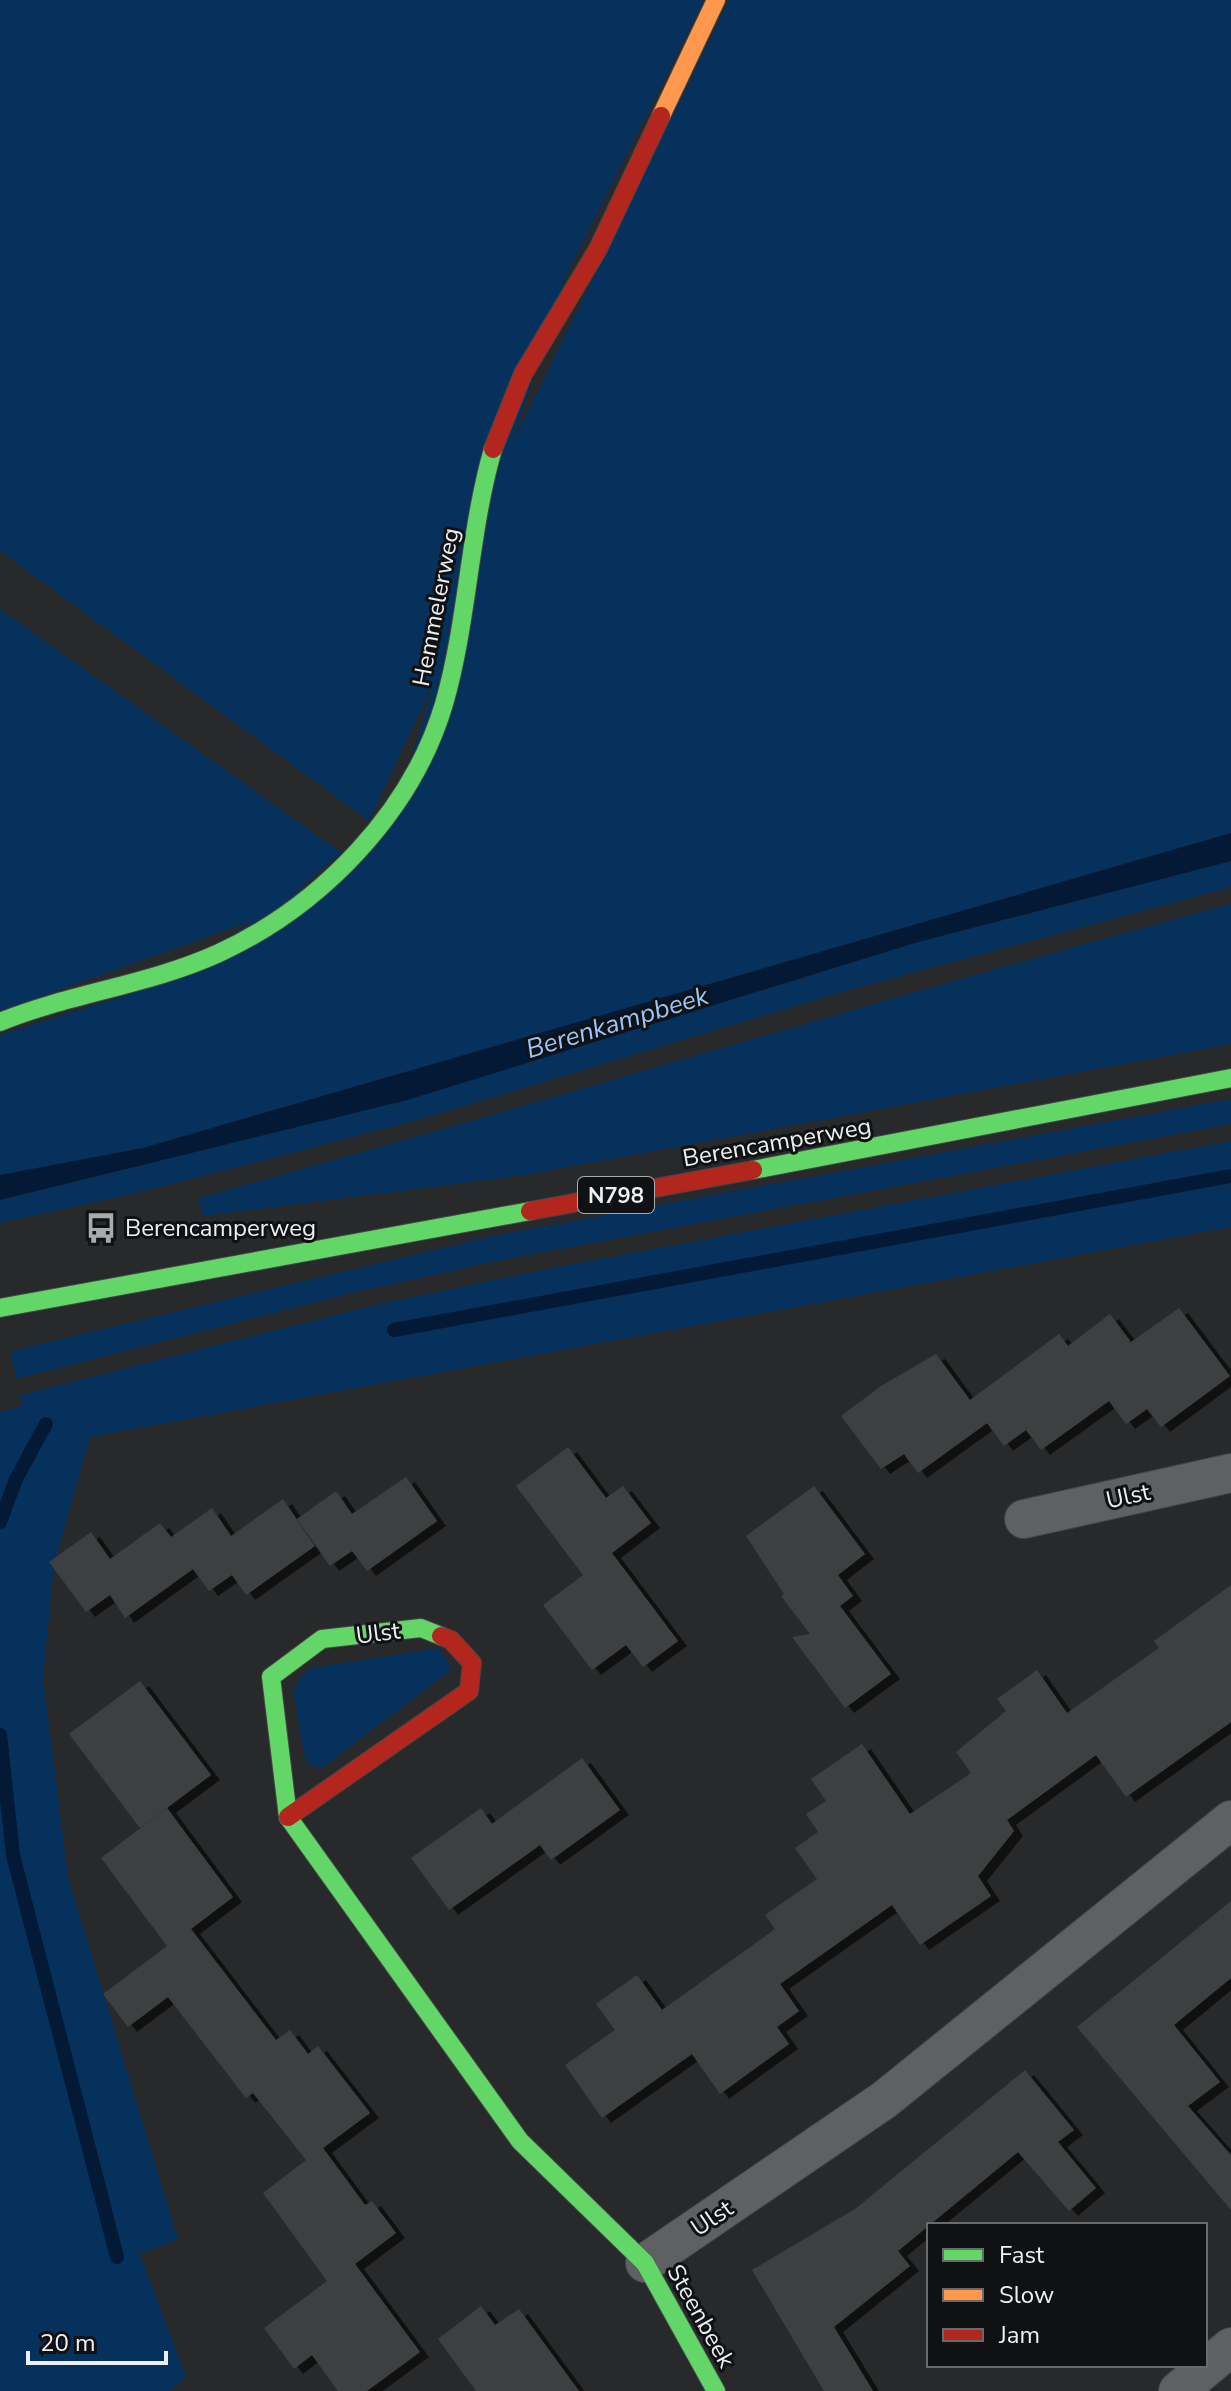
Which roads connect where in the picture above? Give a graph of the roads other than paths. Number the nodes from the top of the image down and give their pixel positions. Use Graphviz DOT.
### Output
graph roads {
  1 [pos="716,0"];
  2 [pos="0,1022"];
  3 [pos="1231,1078"];
  4 [pos="0,1308"];
  5 [pos="1231,1473"];
  6 [pos="1024,1519"];
  7 [pos="288,1817"];
  8 [pos="1231,1820"];
  9 [pos="645,2263"];
  10 [pos="1231,2347"];
  11 [pos="1207,2367"];
  12 [pos="1207,2367"];
  13 [pos="716,2391"];
  14 [pos="1178,2391"];
  1 -- 2 [label="street, Hemmelerweg"];
  3 -- 4 [label="street, Berencamperweg / N798"];
  5 -- 6 [label="street, Ulst"];
  7 -- 7 [label="street, Ulst"];
  7 -- 9 [label="street, Ulst"];
  8 -- 9 [label="street, Ulst"];
  9 -- 13 [label="street, Steenbeek"];
  10 -- 11 [label="street"];
  12 -- 14 [label="street"];
}
